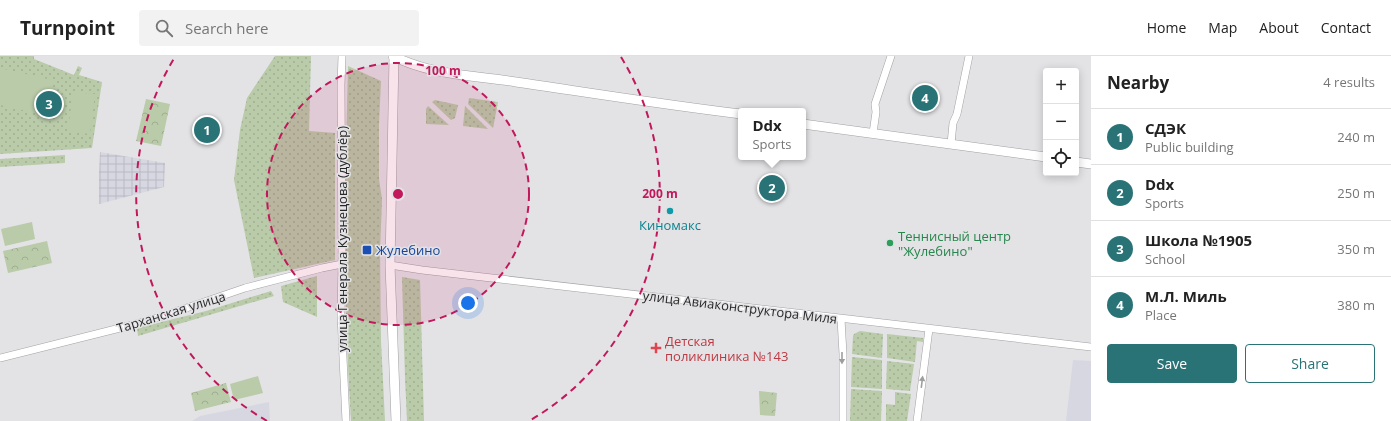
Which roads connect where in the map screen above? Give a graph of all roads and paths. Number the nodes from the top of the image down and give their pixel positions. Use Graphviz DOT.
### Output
graph roads {
  1 [pos="342,56"];
  2 [pos="393,56"];
  3 [pos="891,56"];
  4 [pos="969,56"];
  5 [pos="738,114"];
  6 [pos="806,124"];
  7 [pos="873,133"];
  8 [pos="951,144"];
  9 [pos="1043,157"];
  10 [pos="1079,162"];
  11 [pos="1091,164"];
  12 [pos="342,264"];
  13 [pos="390,265"];
  14 [pos="841,319"];
  15 [pos="929,329"];
  16 [pos="1091,347"];
  17 [pos="0,358"];
  18 [pos="346,421"];
  19 [pos="396,421"];
  20 [pos="843,421"];
  21 [pos="917,421"];
  1 -- 12 [label="street, улица Генерала Кузнецова (дублёр)"];
  2 -- 5 [label="street"];
  2 -- 13 [label="street"];
  3 -- 7 [label="street"];
  4 -- 8 [label="street"];
  6 -- 7 [label="street"];
  7 -- 8 [label="street"];
  8 -- 9 [label="street"];
  10 -- 11 [label="street"];
  12 -- 17 [label="street, Тарханская улица"];
  12 -- 18 [label="street, улица Генерала Кузнецова (дублёр)"];
  13 -- 14 [label="street, улица Авиаконструктора Миля"];
  13 -- 19 [label="street"];
  14 -- 15 [label="street, улица Авиаконструктора Миля"];
  14 -- 20 [label="street, one-way"];
  15 -- 16 [label="street, улица Авиаконструктора Миля"];
  21 -- 15 [label="street, one-way"];
}
